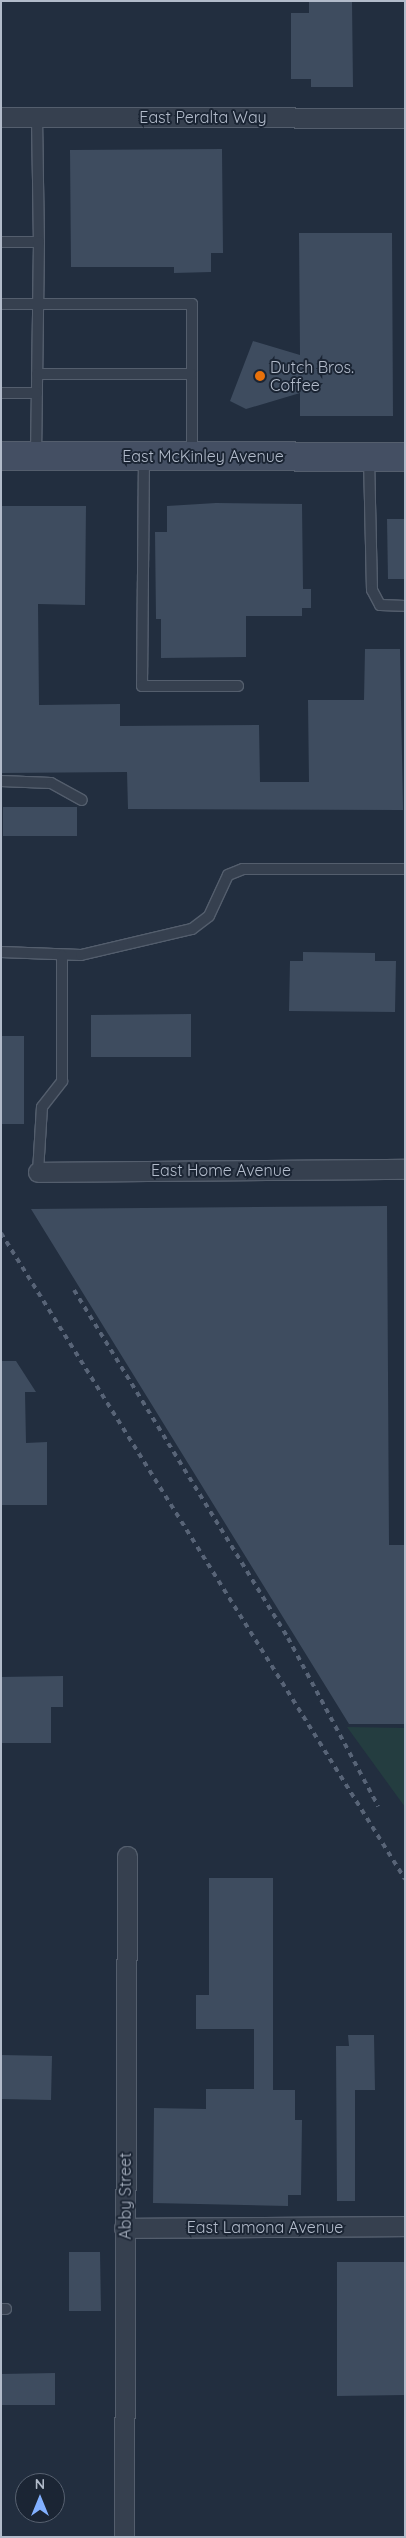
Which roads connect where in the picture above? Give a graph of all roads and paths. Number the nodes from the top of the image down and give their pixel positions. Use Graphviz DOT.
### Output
graph roads {
  1 [pos="1,117"];
  2 [pos="37,117"];
  3 [pos="405,118"];
  4 [pos="1,242"];
  5 [pos="39,242"];
  6 [pos="1,304"];
  7 [pos="38,304"];
  8 [pos="37,374"];
  9 [pos="192,374"];
  10 [pos="1,393"];
  11 [pos="37,393"];
  12 [pos="1,456"];
  13 [pos="36,456"];
  14 [pos="144,456"];
  15 [pos="192,456"];
  16 [pos="369,457"];
  17 [pos="405,457"];
  18 [pos="405,606"];
  19 [pos="238,686"];
  20 [pos="1,781"];
  21 [pos="82,800"];
  22 [pos="405,869"];
  23 [pos="1,952"];
  24 [pos="62,955"];
  25 [pos="405,1169"];
  26 [pos="38,1172"];
  27 [pos="127,1856"];
  28 [pos="405,2226"];
  29 [pos="124,2228"];
  30 [pos="124,2537"];
  1 -- 2 [label="street, East Peralta Way"];
  2 -- 3 [label="street, East Peralta Way"];
  2 -- 5 [label="lane"];
  4 -- 5 [label="lane"];
  5 -- 7 [label="lane"];
  6 -- 7 [label="lane"];
  7 -- 8 [label="lane"];
  7 -- 9 [label="lane"];
  8 -- 9 [label="lane"];
  8 -- 11 [label="lane"];
  9 -- 15 [label="lane"];
  10 -- 11 [label="lane"];
  11 -- 13 [label="lane"];
  12 -- 13 [label="main road, East McKinley Avenue"];
  13 -- 14 [label="main road, East McKinley Avenue"];
  14 -- 15 [label="main road, East McKinley Avenue"];
  14 -- 19 [label="lane"];
  15 -- 16 [label="main road, East McKinley Avenue"];
  16 -- 17 [label="main road, East McKinley Avenue"];
  16 -- 18 [label="lane"];
  20 -- 21 [label="lane"];
  22 -- 24 [label="lane"];
  23 -- 24 [label="lane"];
  24 -- 26 [label="lane"];
  25 -- 26 [label="street, East Home Avenue"];
  27 -- 29 [label="street, Abby Street"];
  28 -- 29 [label="street, East Lamona Avenue"];
  29 -- 30 [label="street, Abby Street"];
}
